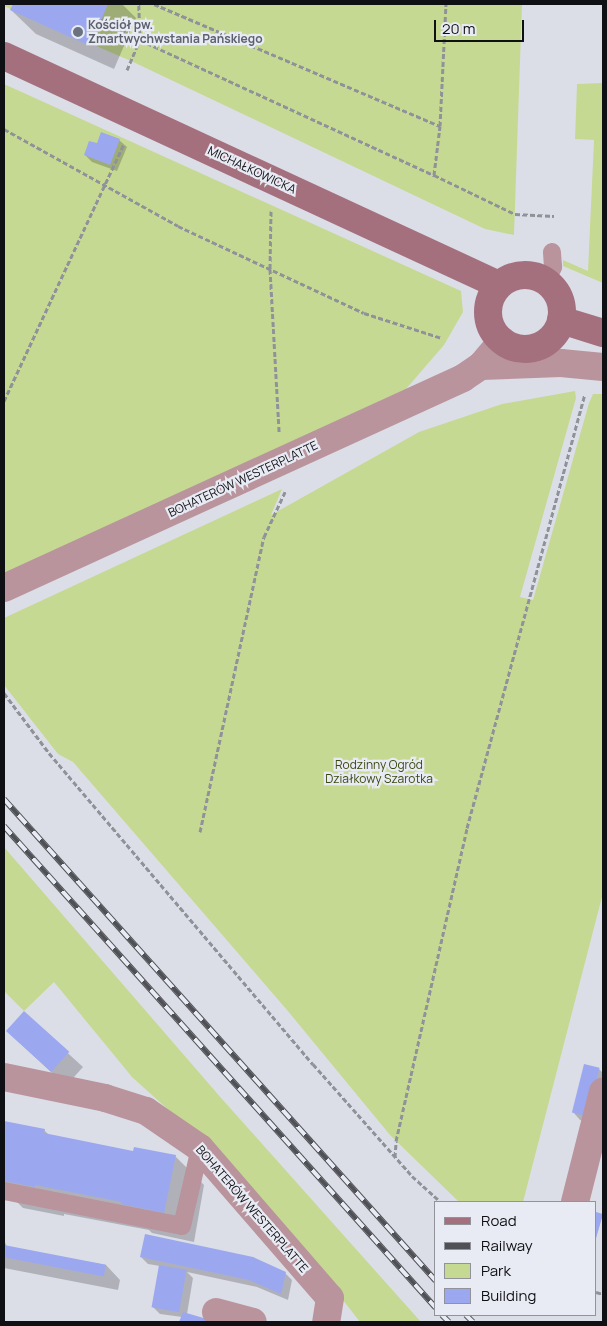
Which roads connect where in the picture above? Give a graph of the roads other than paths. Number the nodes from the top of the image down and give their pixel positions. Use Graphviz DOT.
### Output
graph roads {
  1 [pos="4,56"];
  2 [pos="552,252"];
  3 [pos="546,282"];
  4 [pos="499,285"];
  5 [pos="561,320"];
  6 [pos="603,333"];
  7 [pos="502,342"];
  8 [pos="481,366"];
  9 [pos="603,367"];
  10 [pos="4,588"];
  11 [pos="4,1077"];
  12 [pos="603,1091"];
  13 [pos="200,1148"];
  14 [pos="4,1191"];
  15 [pos="574,1201"];
  16 [pos="216,1312"];
  17 [pos="253,1322"];
  18 [pos="326,1322"];
  1 -- 4 [label="street, MICHAŁKOWICKA"];
  2 -- 3 [label="lane"];
  3 -- 4 [label="street"];
  3 -- 5 [label="street"];
  4 -- 7 [label="street"];
  5 -- 6 [label="street"];
  5 -- 7 [label="street"];
  7 -- 8 [label="street, BOHATERÓW WESTERPLATTE"];
  8 -- 9 [label="street, BOHATERÓW WESTERPLATTE"];
  8 -- 10 [label="street, BOHATERÓW WESTERPLATTE"];
  11 -- 13 [label="street, BOHATERÓW WESTERPLATTE"];
  12 -- 15 [label="street"];
  13 -- 14 [label="lane"];
  13 -- 18 [label="street, BOHATERÓW WESTERPLATTE"];
  16 -- 17 [label="street"];
}
